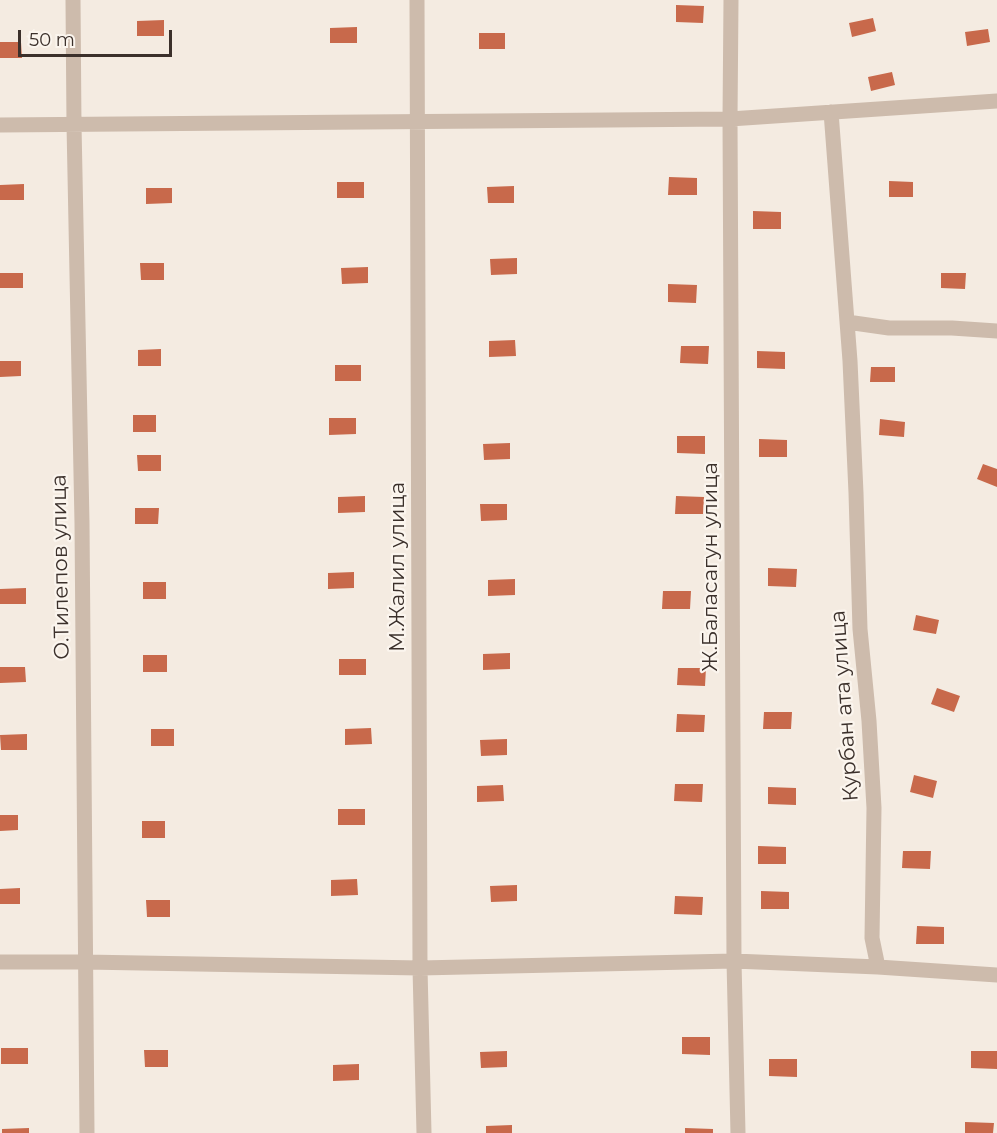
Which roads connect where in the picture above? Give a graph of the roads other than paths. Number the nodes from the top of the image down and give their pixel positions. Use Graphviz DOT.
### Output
graph roads {
  1 [pos="73,0"];
  2 [pos="417,0"];
  3 [pos="731,0"];
  4 [pos="997,101"];
  5 [pos="831,112"];
  6 [pos="730,119"];
  7 [pos="418,122"];
  8 [pos="0,125"];
  9 [pos="74,125"];
  10 [pos="847,322"];
  11 [pos="997,331"];
  12 [pos="734,961"];
  13 [pos="0,962"];
  14 [pos="85,962"];
  15 [pos="878,967"];
  16 [pos="420,969"];
  17 [pos="997,975"];
  18 [pos="87,1133"];
  19 [pos="423,1133"];
  20 [pos="738,1133"];
  1 -- 9 [label="street, О.Тилепов улица"];
  2 -- 7 [label="street, М.Жалил улица"];
  3 -- 6 [label="street, Ж.Баласагун улица"];
  4 -- 5 [label="street"];
  5 -- 6 [label="street"];
  5 -- 10 [label="street, Курбан ата улица"];
  6 -- 7 [label="street"];
  6 -- 12 [label="street, Ж.Баласагун улица"];
  7 -- 9 [label="street"];
  7 -- 16 [label="street, М.Жалил улица"];
  8 -- 9 [label="street"];
  9 -- 14 [label="street, О.Тилепов улица"];
  10 -- 11 [label="street"];
  10 -- 15 [label="street, Курбан ата улица"];
  12 -- 15 [label="street"];
  12 -- 16 [label="street"];
  12 -- 20 [label="street, Ж.Баласагун улица"];
  13 -- 14 [label="street"];
  14 -- 16 [label="street"];
  14 -- 18 [label="street, О.Тилепов улица"];
  15 -- 17 [label="street"];
  16 -- 19 [label="street, М.Жалил улица"];
}
